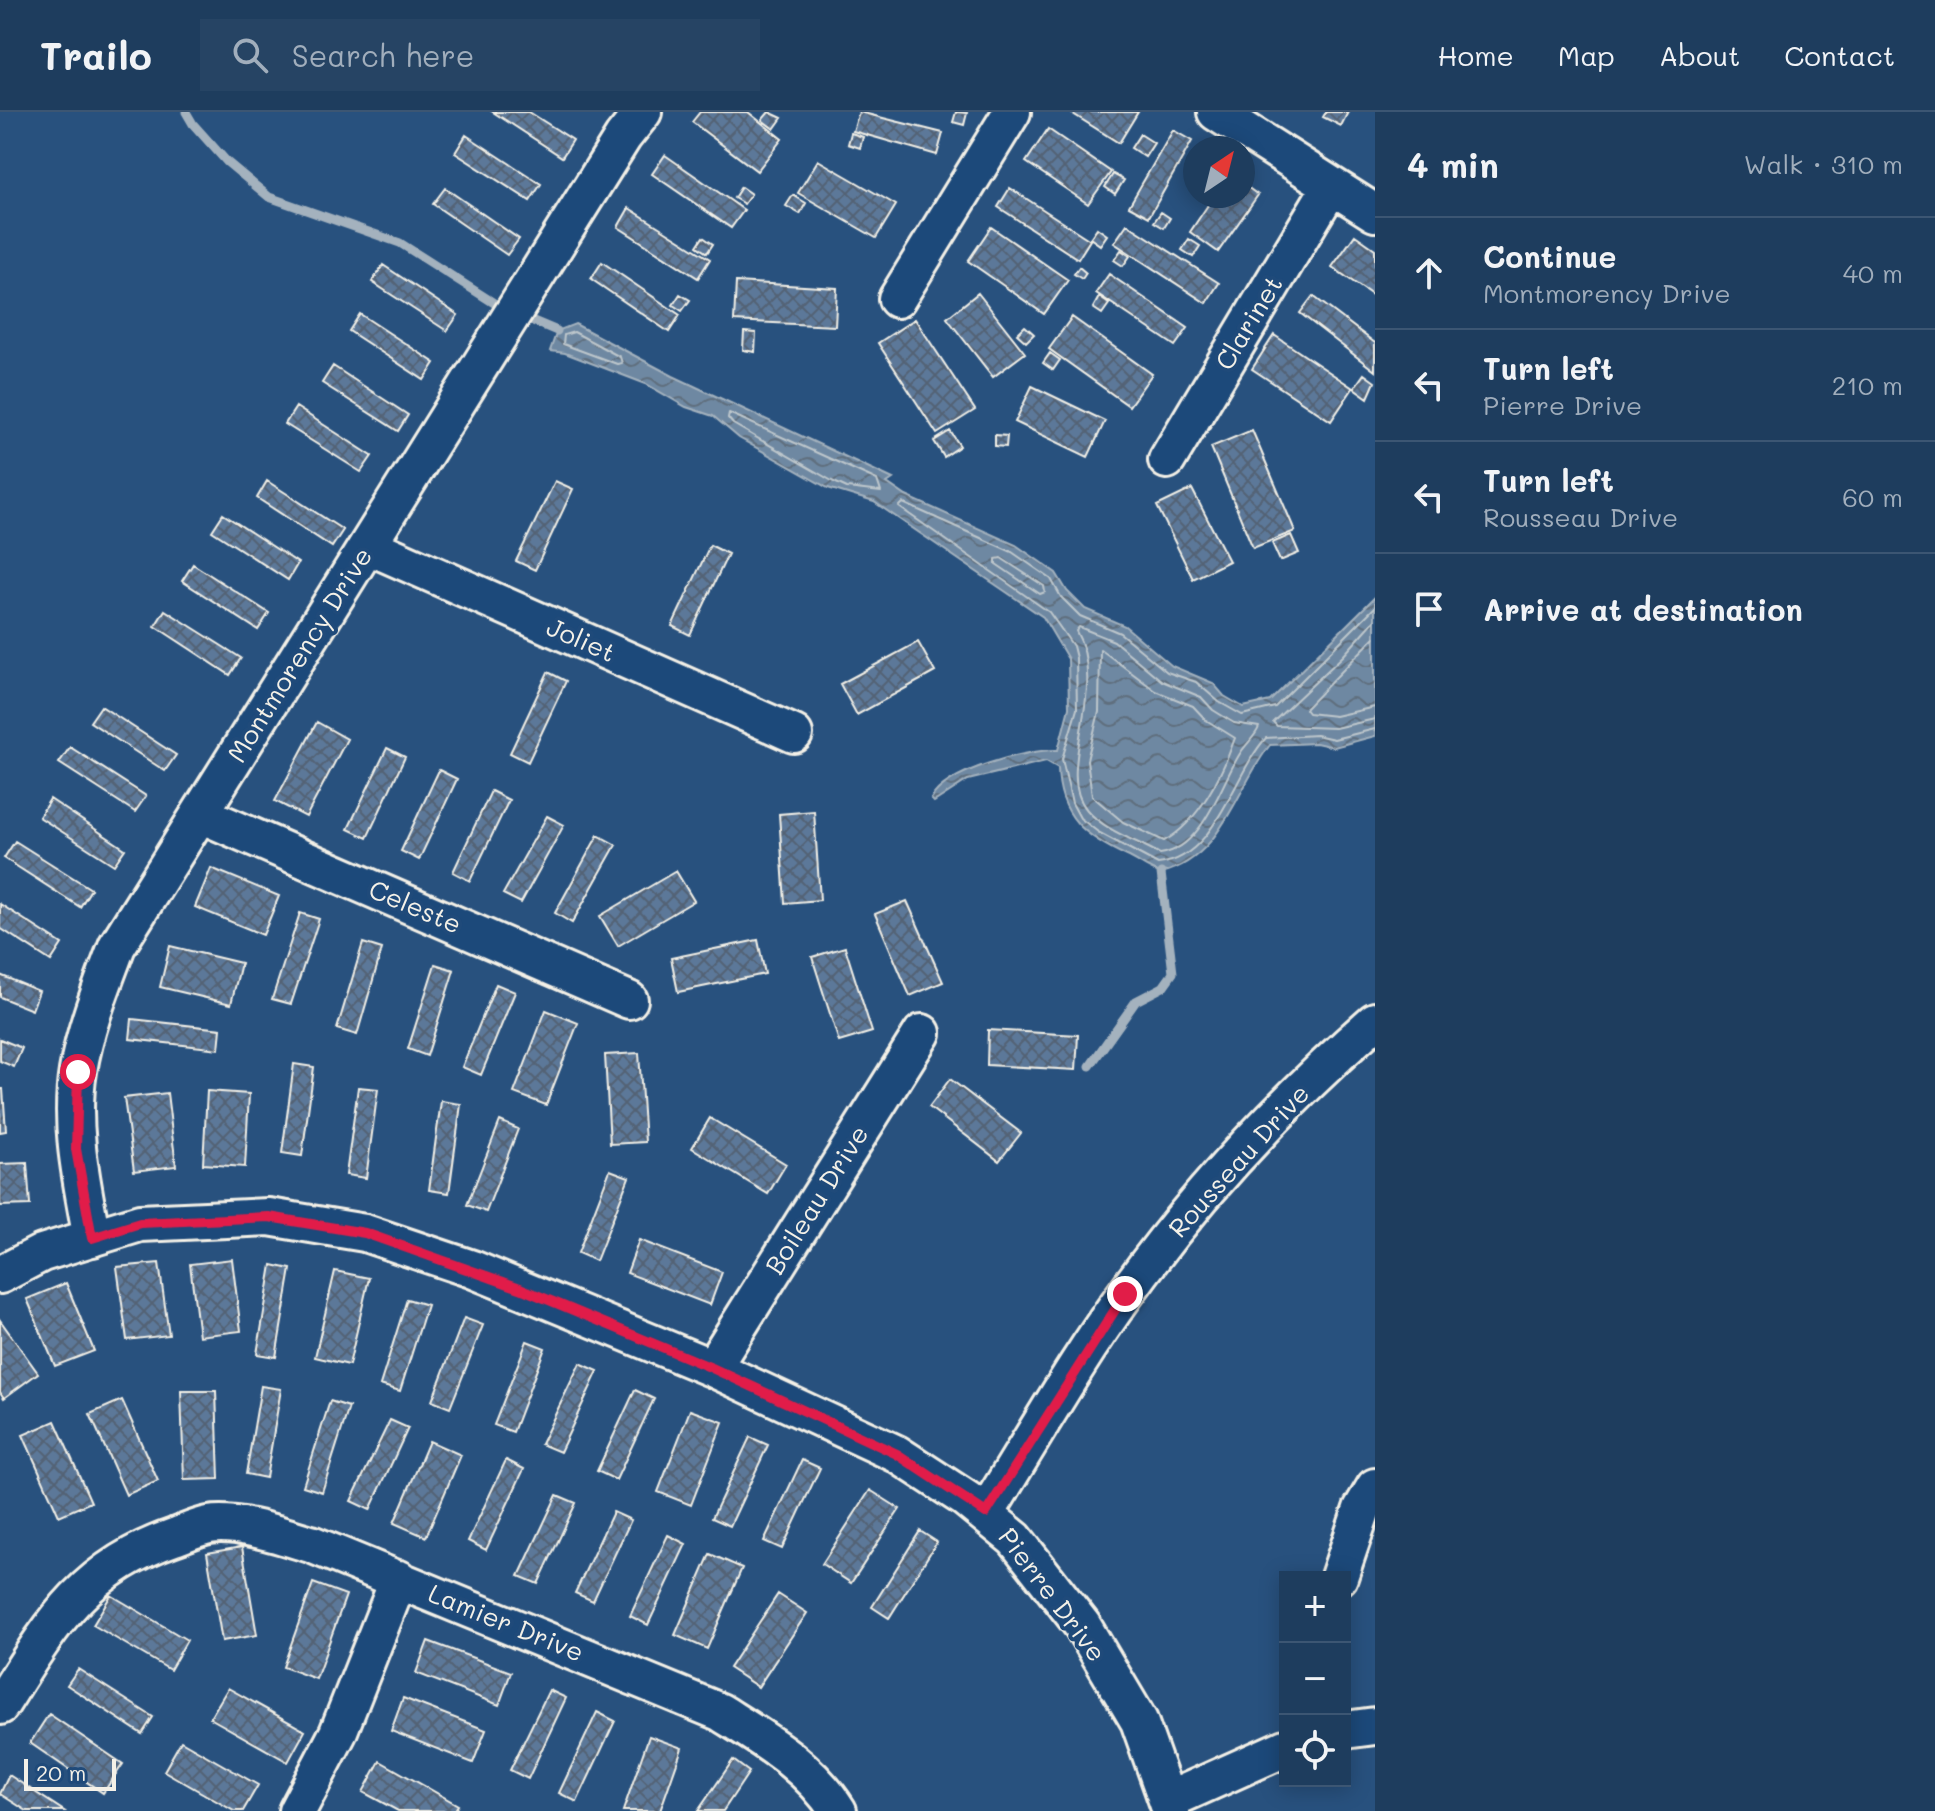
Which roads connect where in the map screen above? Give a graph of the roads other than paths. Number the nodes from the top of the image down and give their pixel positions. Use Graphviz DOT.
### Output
graph roads {
  1 [pos="643,112"];
  2 [pos="1012,112"];
  3 [pos="1216,112"];
  4 [pos="1331,186"];
  5 [pos="1375,213"];
  6 [pos="897,299"];
  7 [pos="1167,460"];
  8 [pos="369,546"];
  9 [pos="794,734"];
  10 [pos="200,814"];
  11 [pos="629,1000"];
  12 [pos="1375,1021"];
  13 [pos="922,1033"];
  14 [pos="92,1238"];
  15 [pos="0,1275"];
  16 [pos="712,1368"];
  17 [pos="1375,1487"];
  18 [pos="986,1513"];
  19 [pos="1341,1571"];
  20 [pos="399,1579"];
  21 [pos="0,1706"];
  22 [pos="1375,1726"];
  23 [pos="1351,1729"];
  24 [pos="1279,1751"];
  25 [pos="1170,1806"];
  26 [pos="297,1811"];
  27 [pos="838,1811"];
  1 -- 8 [label="street, Montmorency Drive"];
  2 -- 6 [label="street"];
  3 -- 4 [label="street"];
  4 -- 5 [label="street"];
  4 -- 7 [label="street, Clarinet"];
  8 -- 9 [label="street, Joliet"];
  8 -- 10 [label="street, Montmorency Drive"];
  10 -- 11 [label="street, Celeste"];
  10 -- 14 [label="street, Montmorency Drive"];
  12 -- 18 [label="street, Rousseau Drive"];
  13 -- 16 [label="street, Boileau Drive"];
  14 -- 15 [label="street, Pierre Drive"];
  14 -- 16 [label="street, Pierre Drive"];
  16 -- 18 [label="street, Pierre Drive"];
  17 -- 19 [label="street"];
  18 -- 25 [label="street, Pierre Drive"];
  20 -- 21 [label="street, Lamier Drive"];
  20 -- 26 [label="street"];
  20 -- 27 [label="street, Lamier Drive"];
  22 -- 23 [label="street"];
  24 -- 25 [label="street"];
}
